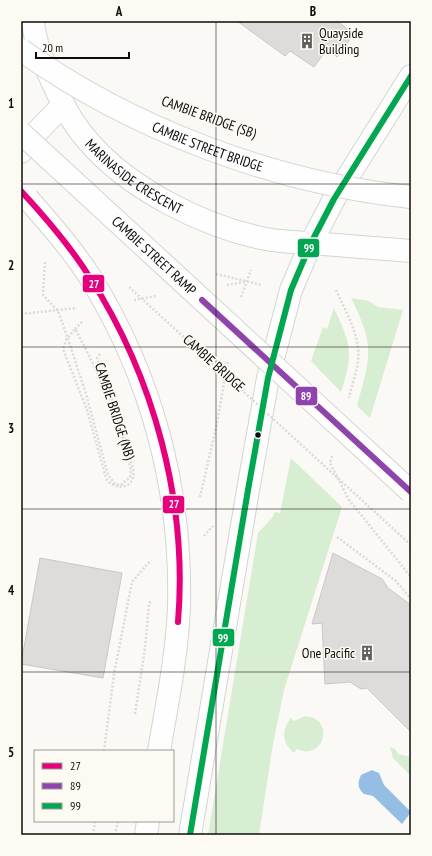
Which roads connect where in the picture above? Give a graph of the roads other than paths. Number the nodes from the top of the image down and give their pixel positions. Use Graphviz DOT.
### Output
graph roads {
  1 [pos="33,21"];
  2 [pos="21,50"];
  3 [pos="411,76"];
  4 [pos="63,105"];
  5 [pos="21,133"];
  6 [pos="21,152"];
  7 [pos="21,191"];
  8 [pos="411,197"];
  9 [pos="311,243"];
  10 [pos="411,252"];
  11 [pos="411,492"];
  12 [pos="159,750"];
  13 [pos="148,822"];
  14 [pos="146,835"];
  15 [pos="190,835"];
  1 -- 4 [label="main road, MARINASIDE CRESCENT"];
  2 -- 8 [label="main road, CAMBIE STREET BRIDGE, bridge"];
  3 -- 9 [label="main road"];
  4 -- 6 [label="main road"];
  4 -- 9 [label="main road, MARINASIDE CRESCENT"];
  5 -- 11 [label="main road, CAMBIE STREET RAMP, bridge"];
  7 -- 12 [label="main road, bridge"];
  9 -- 10 [label="main road, MARINASIDE CRESCENT"];
  9 -- 15 [label="main road"];
  13 -- 14 [label="main road"];
}
